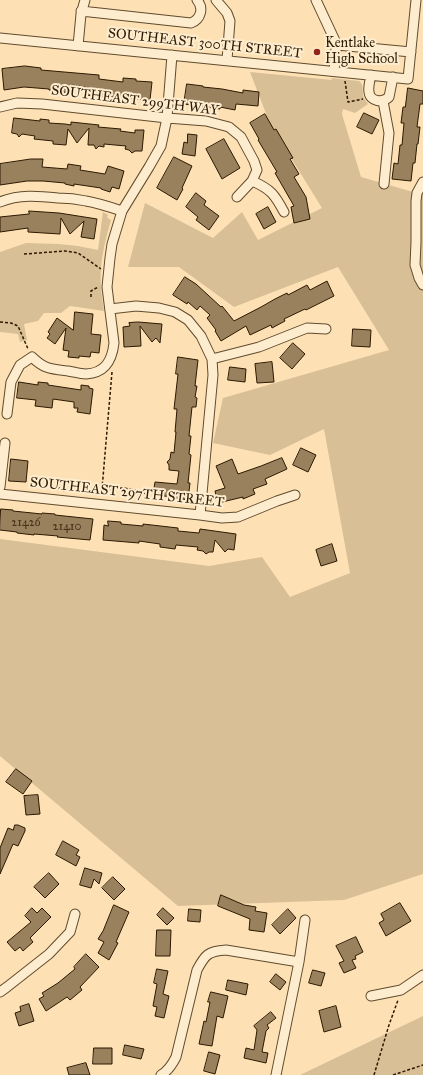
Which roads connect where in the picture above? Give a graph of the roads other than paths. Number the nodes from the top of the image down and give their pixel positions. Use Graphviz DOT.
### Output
graph roads {
  1 [pos="85,0"];
  2 [pos="197,0"];
  3 [pos="216,0"];
  4 [pos="316,0"];
  5 [pos="416,0"];
  6 [pos="81,11"];
  7 [pos="0,38"];
  8 [pos="338,45"];
  9 [pos="78,46"];
  10 [pos="411,52"];
  11 [pos="172,55"];
  12 [pos="227,60"];
  13 [pos="334,71"];
  14 [pos="371,75"];
  15 [pos="393,77"];
  16 [pos="383,101"];
  17 [pos="0,107"];
  18 [pos="167,118"];
  19 [pos="252,181"];
  20 [pos="423,182"];
  21 [pos="384,184"];
  22 [pos="237,197"];
  23 [pos="0,202"];
  24 [pos="122,211"];
  25 [pos="284,212"];
  26 [pos="423,285"];
  27 [pos="110,309"];
  28 [pos="326,329"];
  29 [pos="212,359"];
  30 [pos="7,414"];
  31 [pos="5,443"];
  32 [pos="0,487"];
  33 [pos="0,494"];
  34 [pos="295,495"];
  35 [pos="200,515"];
  36 [pos="75,914"];
  37 [pos="305,920"];
  38 [pos="299,962"];
  39 [pos="423,975"];
  40 [pos="0,992"];
  41 [pos="371,996"];
  42 [pos="161,1075"];
  43 [pos="276,1075"];
  1 -- 6 [label="street"];
  2 -- 6 [label="street"];
  3 -- 12 [label="street"];
  4 -- 8 [label="street"];
  5 -- 10 [label="street"];
  6 -- 9 [label="street"];
  7 -- 9 [label="street, SOUTHEAST 300TH STREET"];
  8 -- 10 [label="street"];
  8 -- 13 [label="street"];
  9 -- 11 [label="street, SOUTHEAST 300TH STREET"];
  10 -- 15 [label="street, SOUTHEAST 300TH STREET"];
  11 -- 12 [label="street, SOUTHEAST 300TH STREET"];
  11 -- 18 [label="street"];
  12 -- 13 [label="street, SOUTHEAST 300TH STREET"];
  13 -- 14 [label="street, SOUTHEAST 300TH STREET"];
  14 -- 15 [label="street, SOUTHEAST 300TH STREET"];
  14 -- 16 [label="street"];
  15 -- 16 [label="street"];
  16 -- 21 [label="street"];
  17 -- 18 [label="street, SOUTHEAST 299TH WAY"];
  18 -- 19 [label="street, SOUTHEAST 299TH WAY"];
  18 -- 24 [label="street"];
  19 -- 22 [label="street"];
  19 -- 25 [label="street"];
  20 -- 26 [label="street"];
  23 -- 24 [label="street"];
  24 -- 27 [label="street"];
  27 -- 29 [label="street"];
  27 -- 30 [label="street"];
  28 -- 29 [label="street"];
  29 -- 35 [label="street"];
  31 -- 32 [label="street"];
  33 -- 35 [label="street, SOUTHEAST 297TH STREET"];
  34 -- 35 [label="street, SOUTHEAST 297TH STREET"];
  36 -- 40 [label="street"];
  37 -- 38 [label="street"];
  38 -- 42 [label="street"];
  38 -- 43 [label="street"];
  39 -- 41 [label="street"];
}
